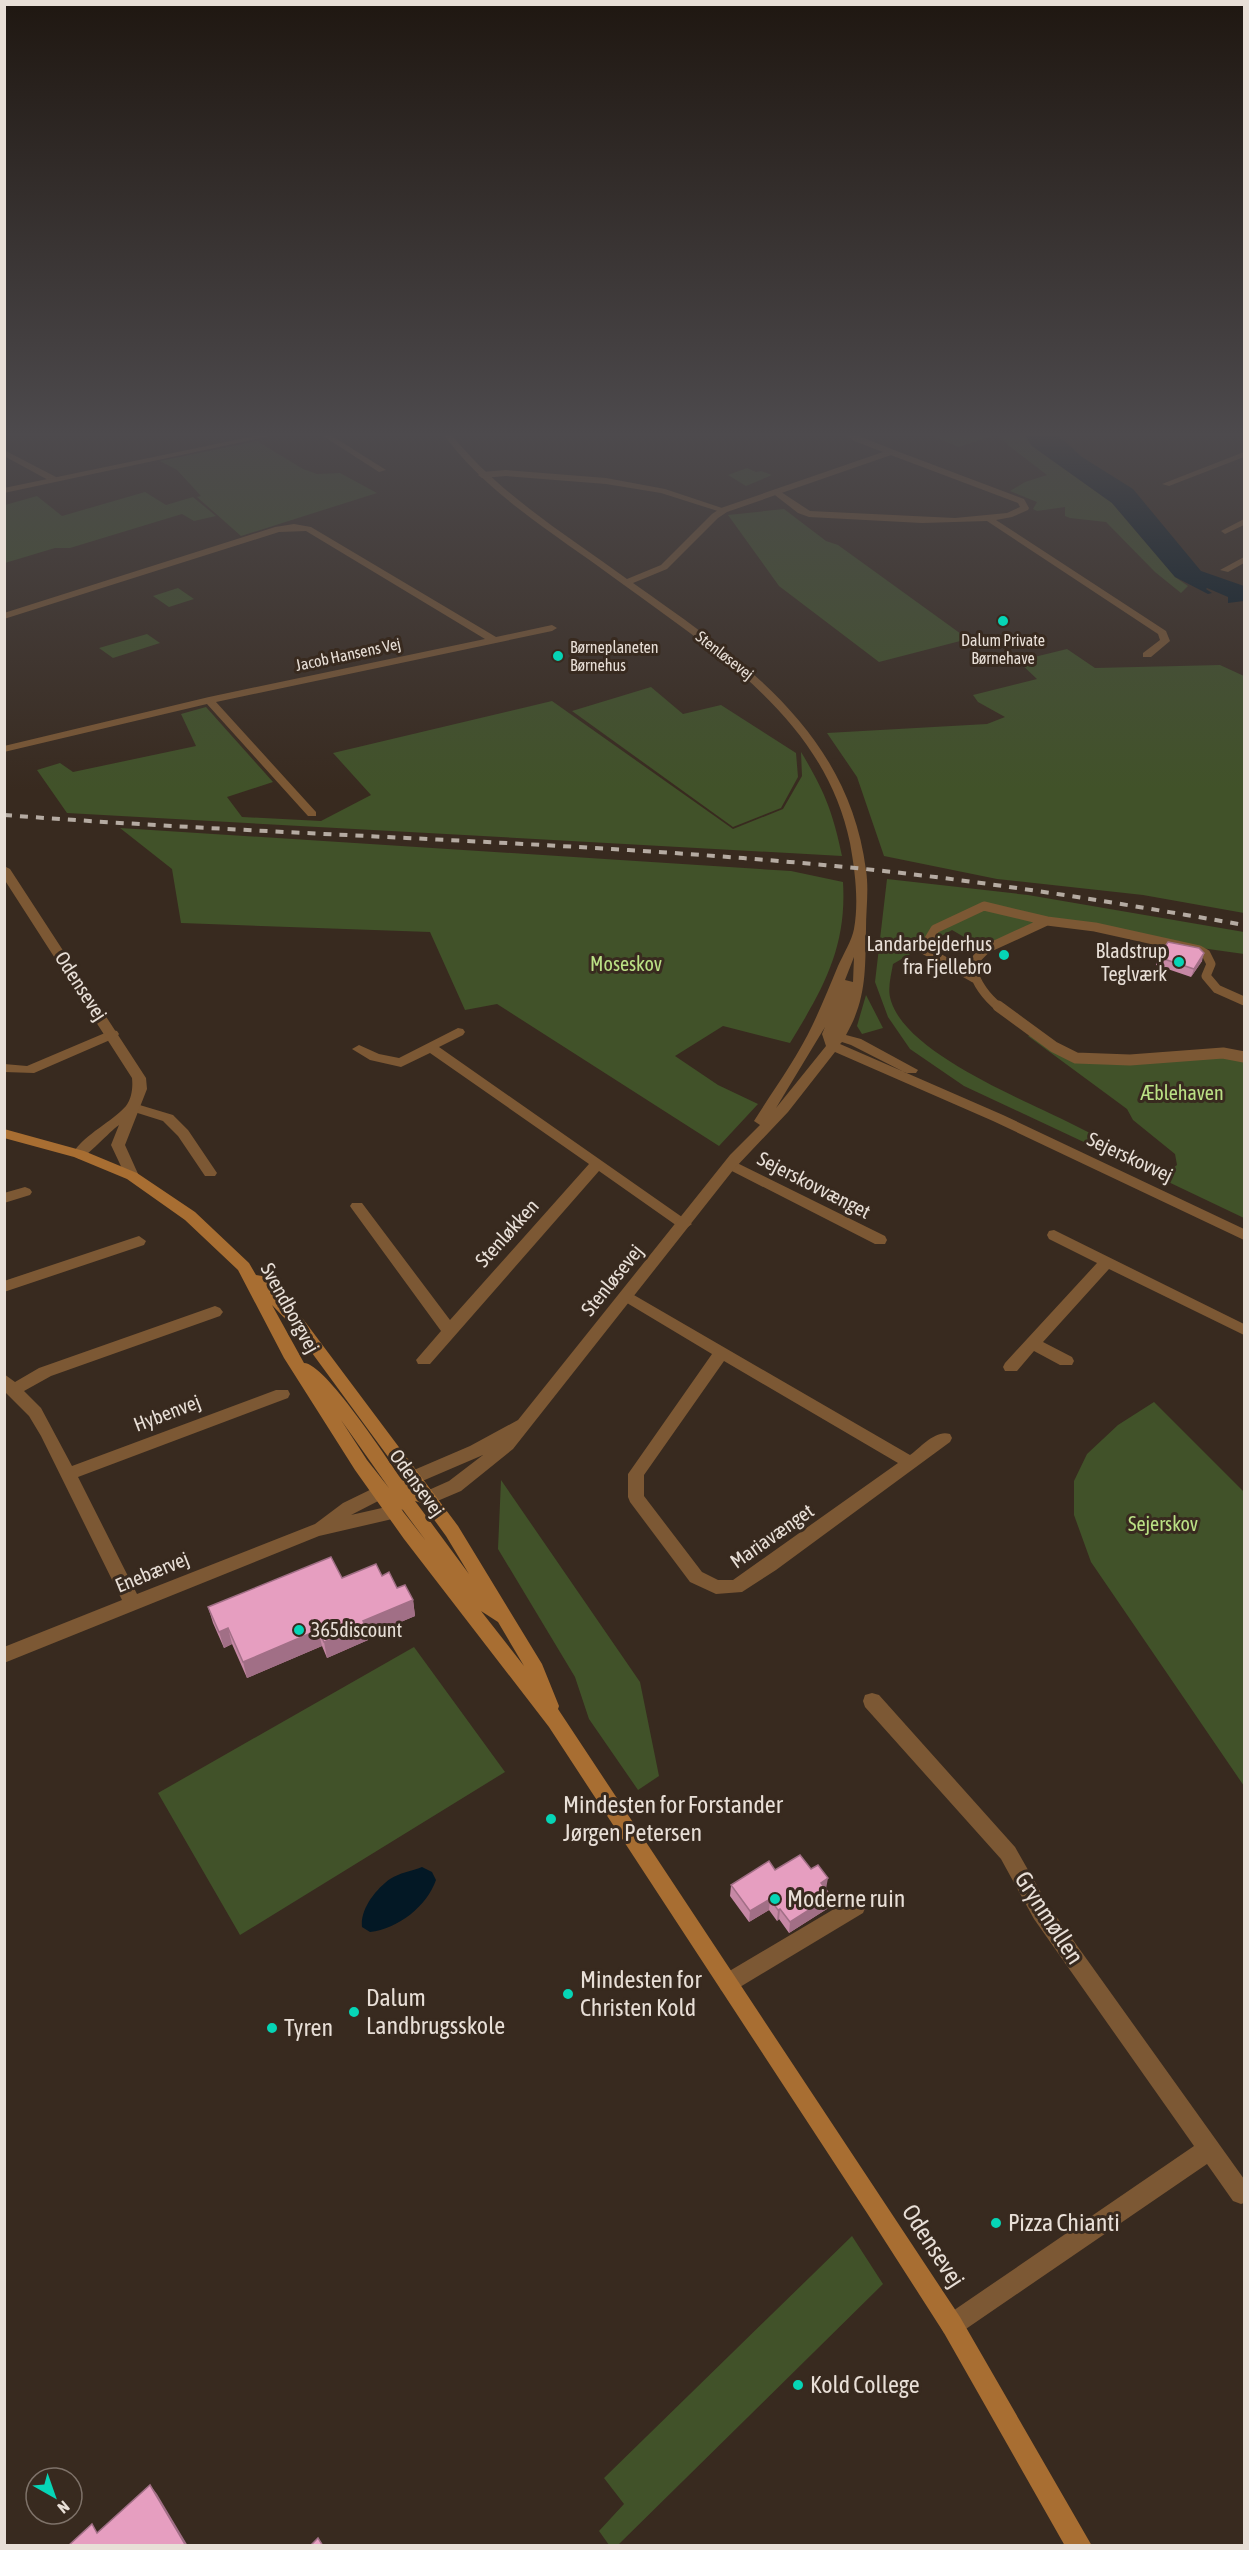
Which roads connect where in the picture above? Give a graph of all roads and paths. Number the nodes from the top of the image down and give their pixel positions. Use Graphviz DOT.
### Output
graph roads {
  1 [pos="202,553"];
  2 [pos="347,553"];
  3 [pos="585,553"];
  4 [pos="678,553"];
  5 [pos="1041,553"];
  6 [pos="1245,560"];
  7 [pos="1225,570"];
  8 [pos="626,582"];
  9 [pos="4,616"];
  10 [pos="552,628"];
  11 [pos="494,640"];
  12 [pos="1147,655"];
  13 [pos="209,700"];
  14 [pos="4,749"];
  15 [pos="312,814"];
  16 [pos="4,869"];
  17 [pos="1047,921"];
  18 [pos="860,928"];
  19 [pos="974,978"];
  20 [pos="1245,1001"];
  21 [pos="458,1032"];
  22 [pos="112,1034"];
  23 [pos="812,1039"];
  24 [pos="834,1039"];
  25 [pos="430,1047"];
  26 [pos="360,1049"];
  27 [pos="1245,1057"];
  28 [pos="4,1068"];
  29 [pos="133,1107"];
  30 [pos="4,1133"];
  31 [pos="79,1154"];
  32 [pos="597,1164"];
  33 [pos="731,1165"];
  34 [pos="210,1173"];
  35 [pos="132,1176"];
  36 [pos="25,1192"];
  37 [pos="4,1198"];
  38 [pos="357,1206"];
  39 [pos="685,1224"];
  40 [pos="1054,1235"];
  41 [pos="1245,1235"];
  42 [pos="880,1240"];
  43 [pos="139,1241"];
  44 [pos="1107,1261"];
  45 [pos="244,1268"];
  46 [pos="4,1287"];
  47 [pos="627,1296"];
  48 [pos="215,1312"];
  49 [pos="449,1330"];
  50 [pos="1245,1330"];
  51 [pos="1032,1343"];
  52 [pos="722,1352"];
  53 [pos="424,1360"];
  54 [pos="1066,1361"];
  55 [pos="1011,1367"];
  56 [pos="10,1385"];
  57 [pos="282,1394"];
  58 [pos="524,1421"];
  59 [pos="944,1438"];
  60 [pos="910,1463"];
  61 [pos="69,1474"];
  62 [pos="413,1478"];
  63 [pos="388,1489"];
  64 [pos="428,1498"];
  65 [pos="402,1509"];
  66 [pos="316,1530"];
  67 [pos="133,1604"];
  68 [pos="508,1622"];
  69 [pos="4,1655"];
  70 [pos="872,1701"];
  71 [pos="556,1721"];
  72 [pos="856,1906"];
  73 [pos="728,1983"];
  74 [pos="1209,2149"];
  75 [pos="1241,2193"];
  76 [pos="952,2325"];
  77 [pos="1079,2546"];
  1 -- 9 [label="street"];
  2 -- 11 [label="street"];
  3 -- 8 [label="street, Stenløsevej"];
  4 -- 8 [label="street"];
  5 -- 12 [label="street"];
  6 -- 7 [label="street"];
  8 -- 18 [label="street, Stenløsevej"];
  10 -- 11 [label="street, Jacob Hansens Vej"];
  11 -- 13 [label="street, Jacob Hansens Vej"];
  13 -- 14 [label="street, Jacob Hansens Vej"];
  13 -- 15 [label="street"];
  16 -- 22 [label="street, Odensevej"];
  17 -- 19 [label="street"];
  17 -- 19 [label="street"];
  17 -- 20 [label="street"];
  18 -- 23 [label="street, Stenløsevej"];
  18 -- 24 [label="street, Stenløsevej"];
  19 -- 27 [label="street"];
  21 -- 25 [label="street"];
  22 -- 28 [label="street"];
  22 -- 29 [label="street, Odensevej"];
  23 -- 24 [label="street"];
  23 -- 33 [label="street, Stenløsevej"];
  24 -- 33 [label="street, Stenløsevej"];
  24 -- 41 [label="street, Sejerskovvej"];
  25 -- 26 [label="street"];
  25 -- 32 [label="street"];
  29 -- 31 [label="street"];
  29 -- 34 [label="street"];
  29 -- 35 [label="street, Odensevej"];
  30 -- 31 [label="main road, Svendborgvej"];
  31 -- 35 [label="main road, Svendborgvej"];
  32 -- 39 [label="street"];
  32 -- 49 [label="street, Stenløkken"];
  33 -- 39 [label="street, Stenløsevej"];
  33 -- 42 [label="street, Sejerskovvænget"];
  35 -- 45 [label="main road, Svendborgvej"];
  36 -- 37 [label="street"];
  38 -- 49 [label="street"];
  39 -- 47 [label="street, Stenløsevej"];
  40 -- 44 [label="street"];
  43 -- 46 [label="street"];
  44 -- 50 [label="street"];
  44 -- 51 [label="street"];
  45 -- 62 [label="main road, Odensevej"];
  45 -- 63 [label="main road, Svendborgvej"];
  47 -- 52 [label="street"];
  47 -- 58 [label="street, Stenløsevej"];
  48 -- 56 [label="street"];
  49 -- 53 [label="street, Stenløkken"];
  51 -- 54 [label="street"];
  51 -- 55 [label="street"];
  52 -- 60 [label="street"];
  52 -- 60 [label="street, Mariavænget"];
  56 -- 61 [label="street"];
  57 -- 61 [label="street, Hybenvej"];
  58 -- 62 [label="street, Stenløsevej"];
  58 -- 64 [label="street, Stenløsevej"];
  59 -- 60 [label="street, Mariavænget"];
  61 -- 67 [label="street"];
  62 -- 63 [label="main road"];
  62 -- 64 [label="main road, Odensevej"];
  63 -- 64 [label="main road"];
  63 -- 65 [label="main road"];
  63 -- 66 [label="street, Enebærvej"];
  64 -- 65 [label="main road"];
  64 -- 68 [label="main road, Odensevej"];
  65 -- 66 [label="street, Enebærvej"];
  65 -- 68 [label="main road"];
  65 -- 71 [label="main road, Odensevej"];
  66 -- 67 [label="street, Enebærvej"];
  67 -- 69 [label="street, Enebærvej"];
  68 -- 71 [label="main road, Odensevej"];
  70 -- 74 [label="street, Grynmøllen"];
  71 -- 73 [label="main road, Odensevej"];
  72 -- 73 [label="street"];
  73 -- 76 [label="main road, Odensevej"];
  74 -- 75 [label="street, Grynmøllen"];
  74 -- 76 [label="street"];
  76 -- 77 [label="main road, Odensevej"];
}
